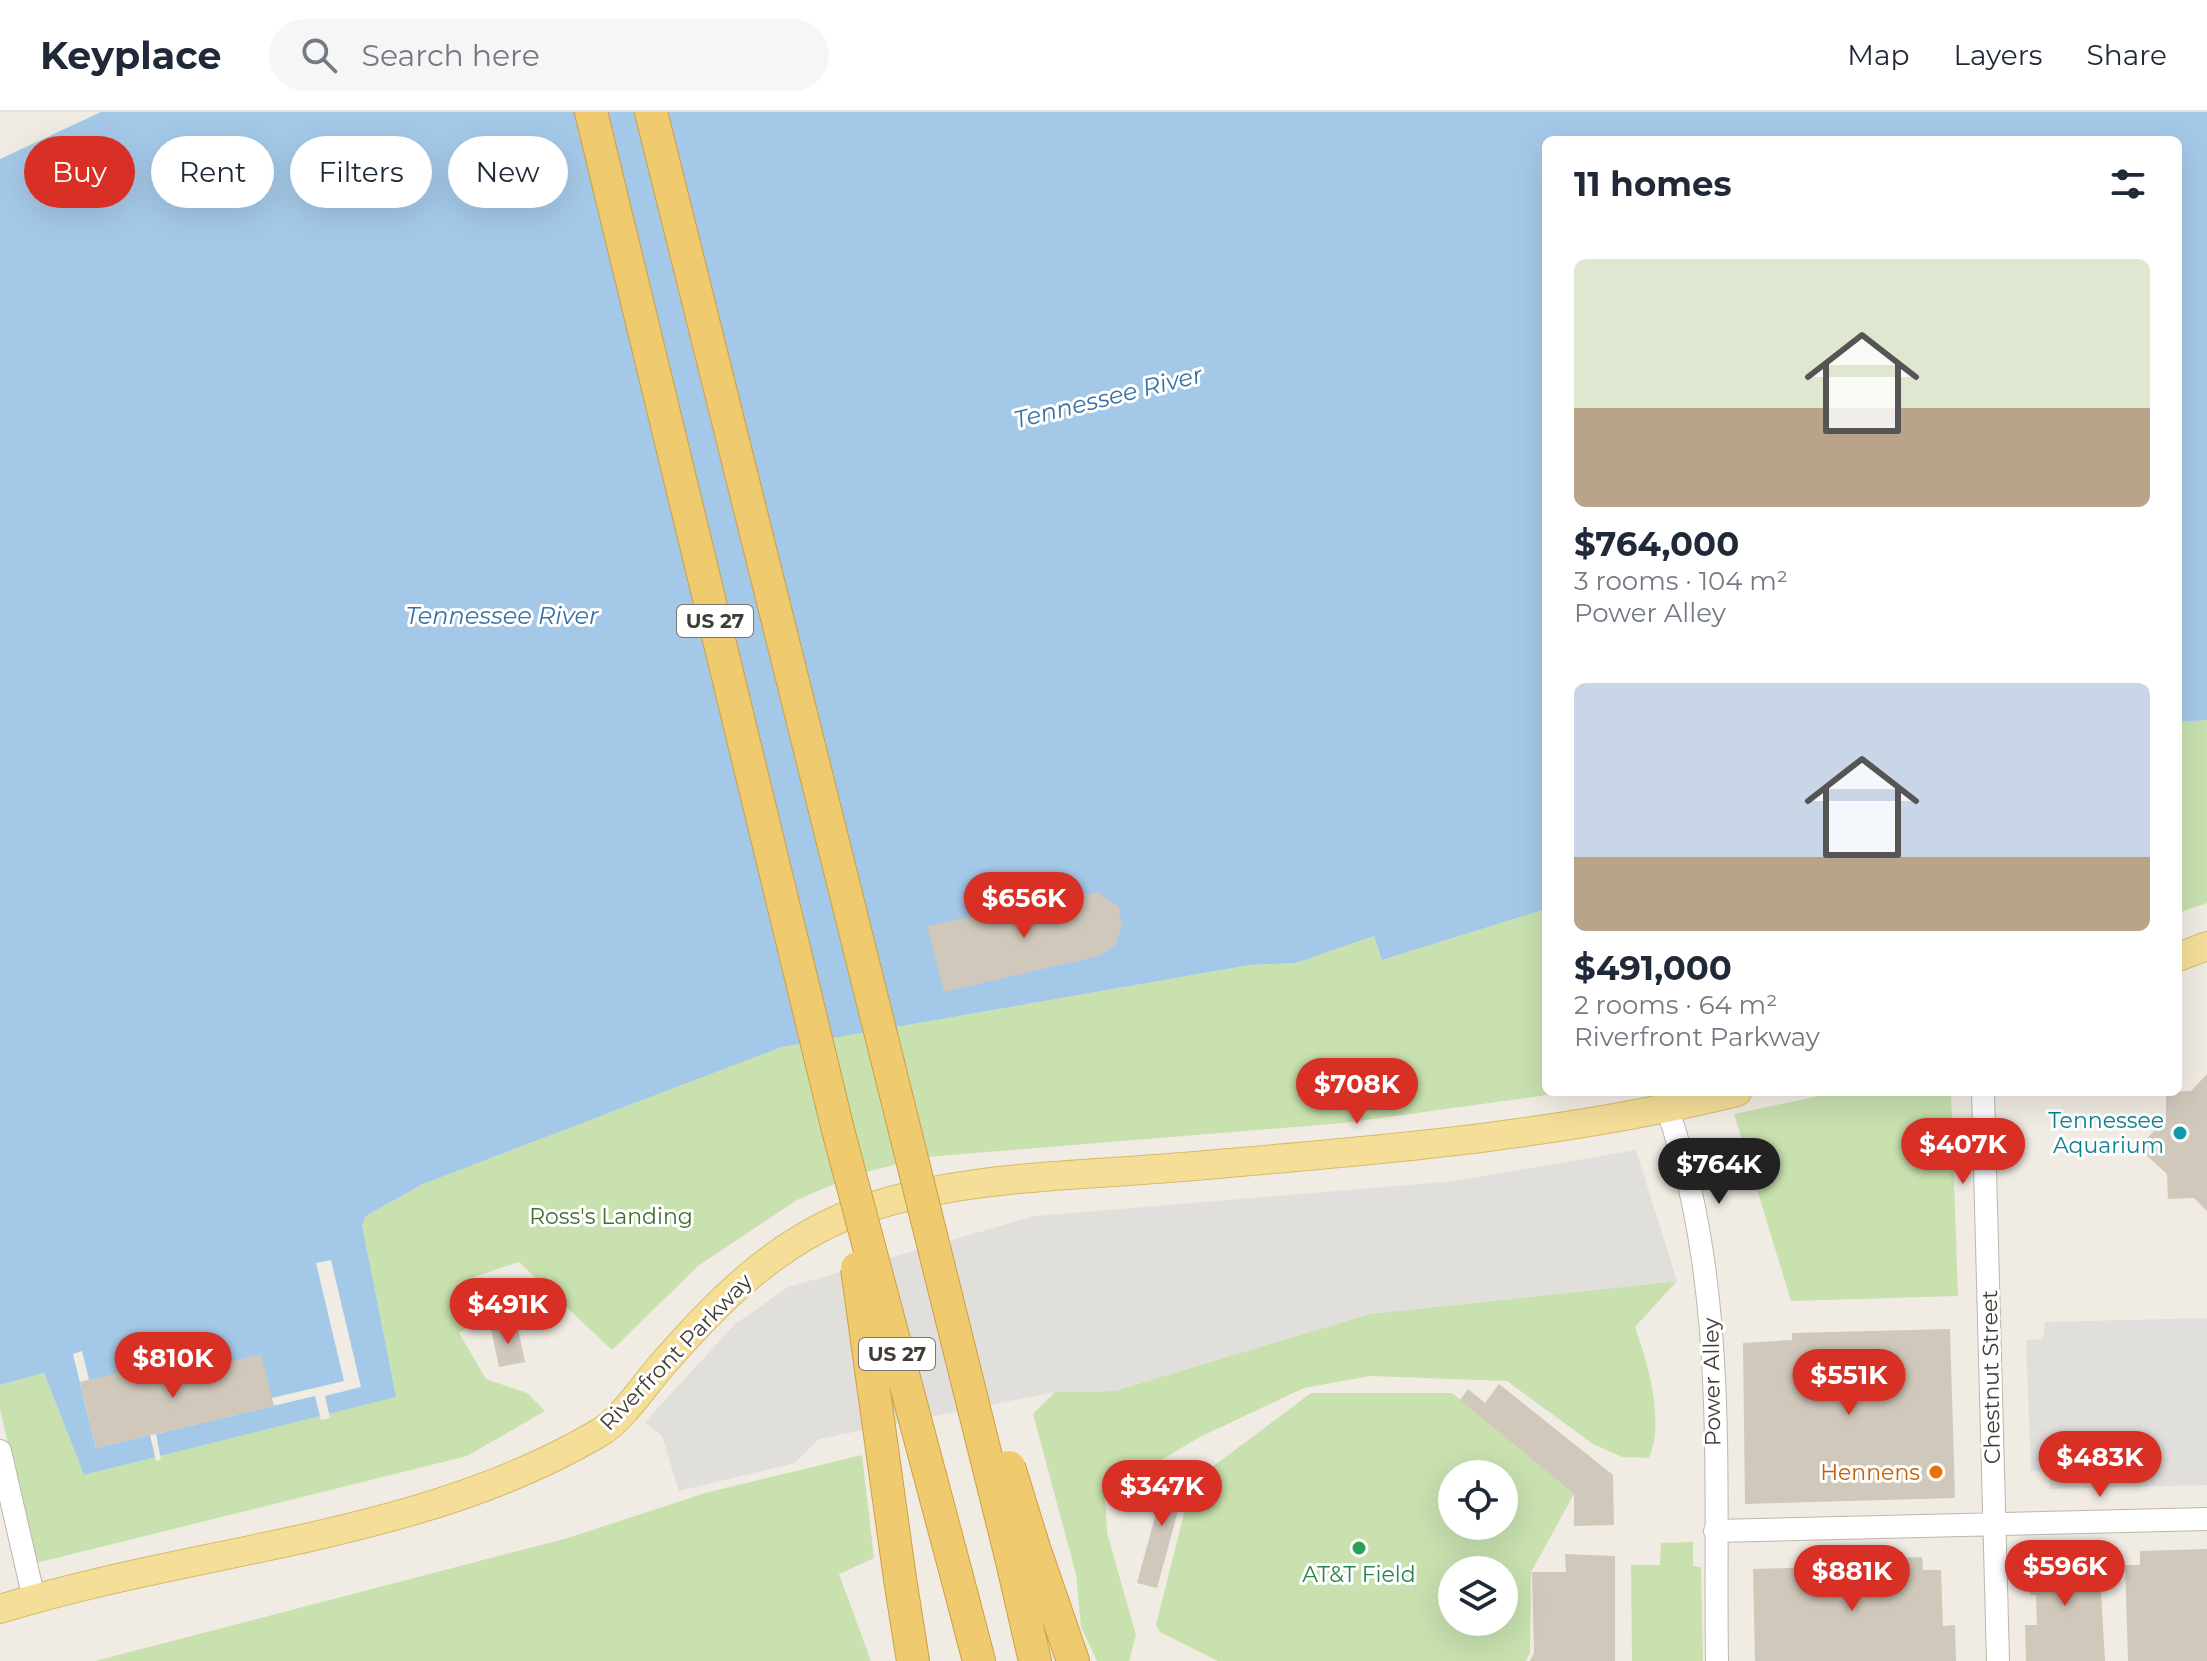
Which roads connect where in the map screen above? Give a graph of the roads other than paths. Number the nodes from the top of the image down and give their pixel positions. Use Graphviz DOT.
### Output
graph roads {
  1 [pos="591,112"];
  2 [pos="651,112"];
  3 [pos="663,112"];
  4 [pos="685,250"];
  5 [pos="2207,946"];
  6 [pos="2182,955"];
  7 [pos="1720,1096"];
  8 [pos="1983,1096"];
  9 [pos="1667,1108"];
  10 [pos="838,1130"];
  11 [pos="0,1451"];
  12 [pos="2207,1519"];
  13 [pos="1994,1525"];
  14 [pos="1715,1531"];
  15 [pos="1023,1553"];
  16 [pos="34,1599"];
  17 [pos="0,1609"];
  18 [pos="913,1661"];
  19 [pos="979,1661"];
  20 [pos="1035,1661"];
  21 [pos="1073,1661"];
  22 [pos="1717,1661"];
  23 [pos="1998,1661"];
  1 -- 10 [label="highway, US 27"];
  2 -- 4 [label="highway, US 27"];
  3 -- 4 [label="highway"];
  4 -- 15 [label="highway, US 27, bridge"];
  5 -- 6 [label="main road"];
  7 -- 9 [label="main road, Riverfront Parkway"];
  8 -- 13 [label="street, Chestnut Street"];
  9 -- 14 [label="street, Power Alley"];
  9 -- 16 [label="main road, Riverfront Parkway"];
  10 -- 18 [label="highway, bridge"];
  10 -- 19 [label="highway, US 27, bridge"];
  11 -- 16 [label="street"];
  12 -- 13 [label="street"];
  13 -- 14 [label="street"];
  13 -- 23 [label="street, Chestnut Street"];
  14 -- 22 [label="street, Power Alley"];
  15 -- 20 [label="highway"];
  15 -- 21 [label="highway"];
  16 -- 17 [label="main road, Riverfront Parkway"];
}
